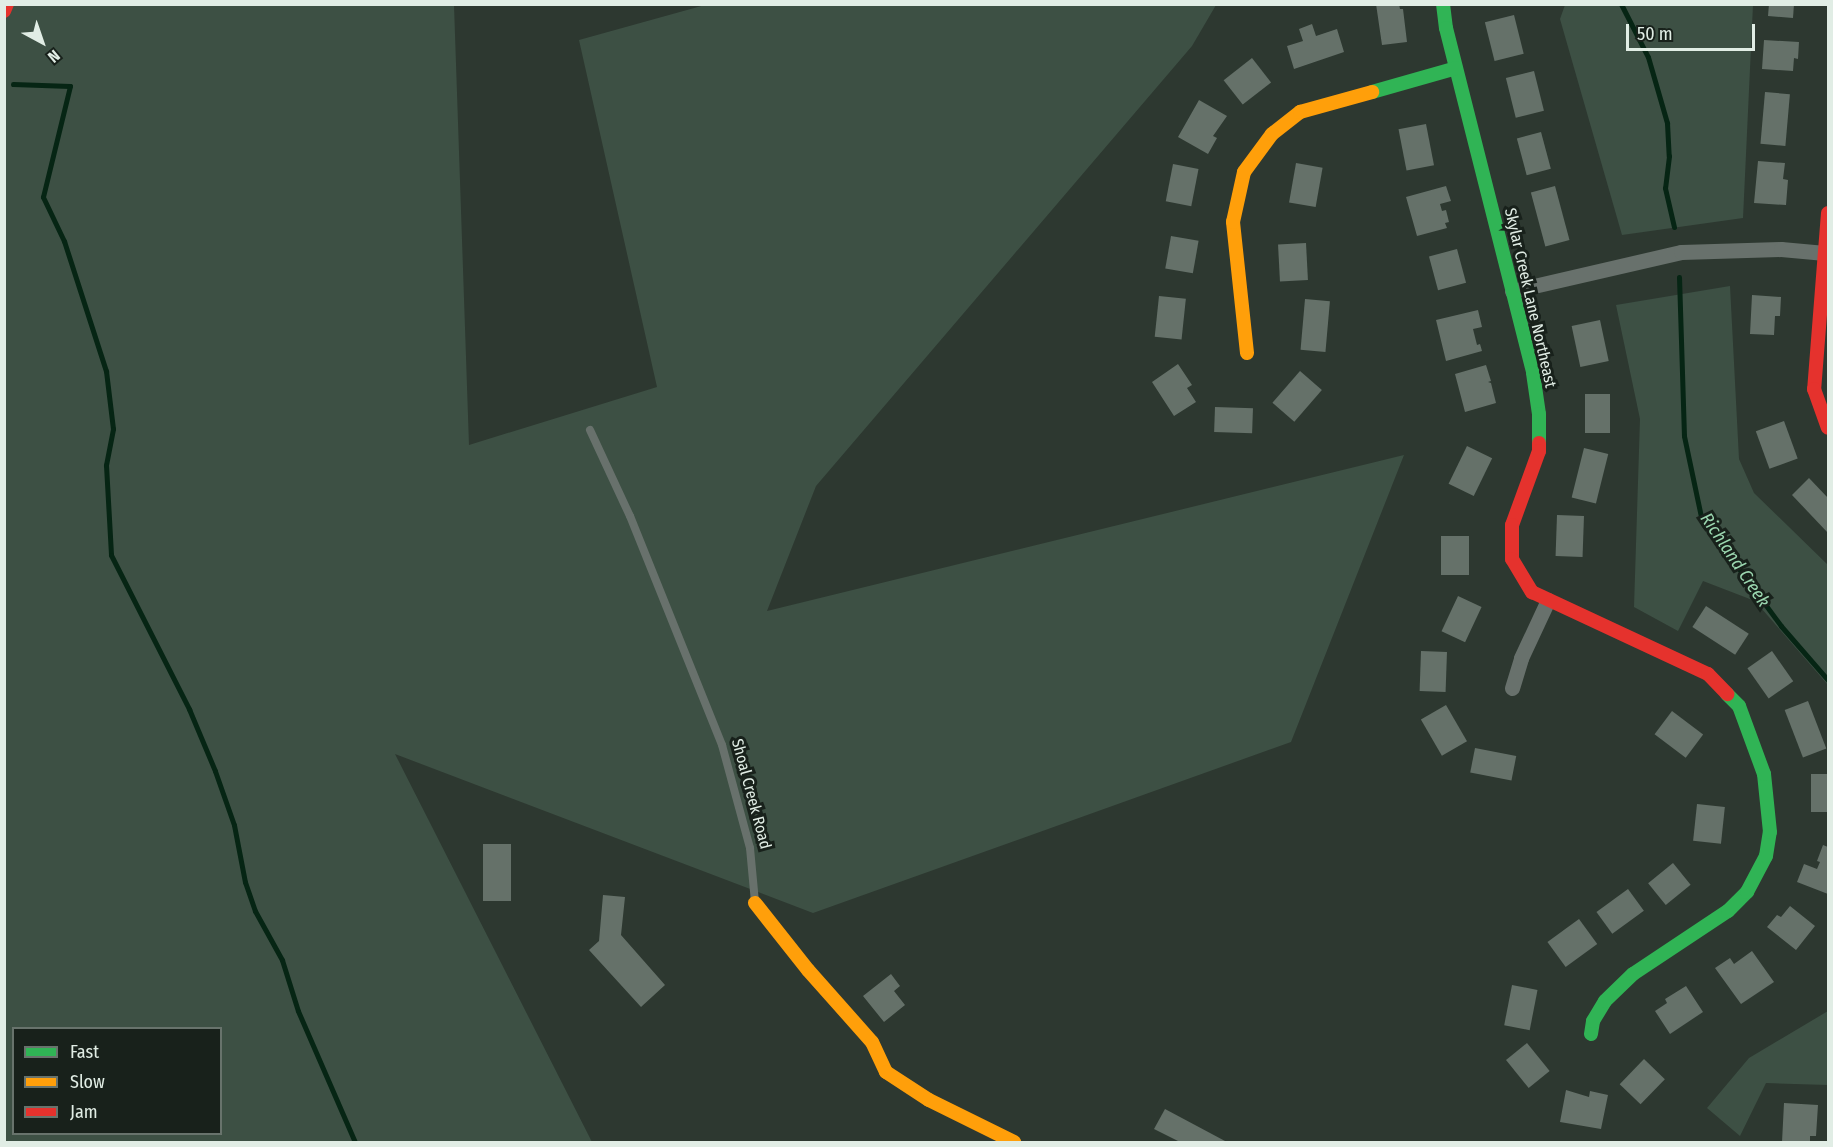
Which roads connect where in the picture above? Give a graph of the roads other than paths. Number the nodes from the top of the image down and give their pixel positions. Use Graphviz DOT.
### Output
graph roads {
  1 [pos="7,4"];
  2 [pos="1443,4"];
  3 [pos="4,11"];
  4 [pos="1456,68"];
  5 [pos="1828,213"];
  6 [pos="1825,253"];
  7 [pos="1512,291"];
  8 [pos="1247,353"];
  9 [pos="1828,428"];
  10 [pos="590,430"];
  11 [pos="1548,600"];
  12 [pos="1512,688"];
  13 [pos="755,903"];
  14 [pos="1591,1034"];
  15 [pos="1014,1143"];
  1 -- 3 [label="street"];
  2 -- 4 [label="street, Skylar Creek Lane Northeast"];
  4 -- 7 [label="street, Skylar Creek Lane Northeast"];
  4 -- 8 [label="street"];
  5 -- 6 [label="street"];
  6 -- 7 [label="street"];
  6 -- 9 [label="street"];
  7 -- 11 [label="street, Skylar Creek Lane Northeast"];
  10 -- 13 [label="lane, Shoal Creek Road"];
  11 -- 12 [label="street"];
  11 -- 14 [label="street, Skylar Creek Lane Northeast"];
  13 -- 15 [label="street, Shoal Creek Road"];
}
